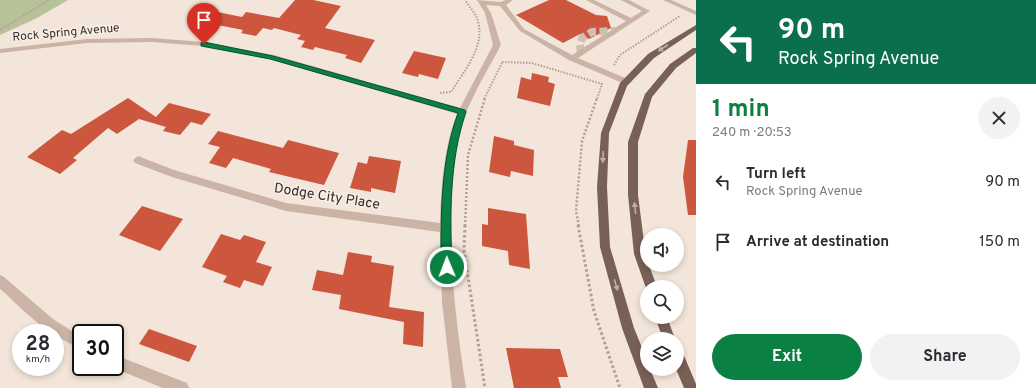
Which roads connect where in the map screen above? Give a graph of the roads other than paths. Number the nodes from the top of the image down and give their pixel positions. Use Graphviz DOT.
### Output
graph roads {
  1 [pos="510,0"];
  2 [pos="589,0"];
  3 [pos="624,0"];
  4 [pos="666,0"];
  5 [pos="683,0"];
  6 [pos="480,2"];
  7 [pos="502,4"];
  8 [pos="696,6"];
  9 [pos="696,13"];
  10 [pos="631,21"];
  11 [pos="696,27"];
  12 [pos="696,50"];
  13 [pos="0,51"];
  14 [pos="572,58"];
  15 [pos="627,82"];
  16 [pos="462,112"];
  17 [pos="138,160"];
  18 [pos="446,228"];
  19 [pos="649,280"];
  20 [pos="0,282"];
  21 [pos="72,339"];
  22 [pos="124,366"];
  23 [pos="684,372"];
  24 [pos="182,388"];
  25 [pos="459,388"];
  26 [pos="651,388"];
  27 [pos="691,388"];
  1 -- 7 [label="street"];
  2 -- 10 [label="street"];
  3 -- 10 [label="street"];
  4 -- 9 [label="street"];
  5 -- 8 [label="street"];
  6 -- 7 [label="street"];
  6 -- 16 [label="street"];
  7 -- 14 [label="street"];
  10 -- 14 [label="street"];
  11 -- 15 [label="main road, one-way"];
  19 -- 12 [label="main road, one-way"];
  13 -- 16 [label="street, Rock Spring Avenue"];
  14 -- 15 [label="street"];
  15 -- 26 [label="main road, one-way"];
  16 -- 18 [label="street"];
  17 -- 18 [label="street, Dodge City Place"];
  18 -- 25 [label="street"];
  20 -- 21 [label="street"];
  22 -- 24 [label="street"];
  23 -- 27 [label="main road"];
}
